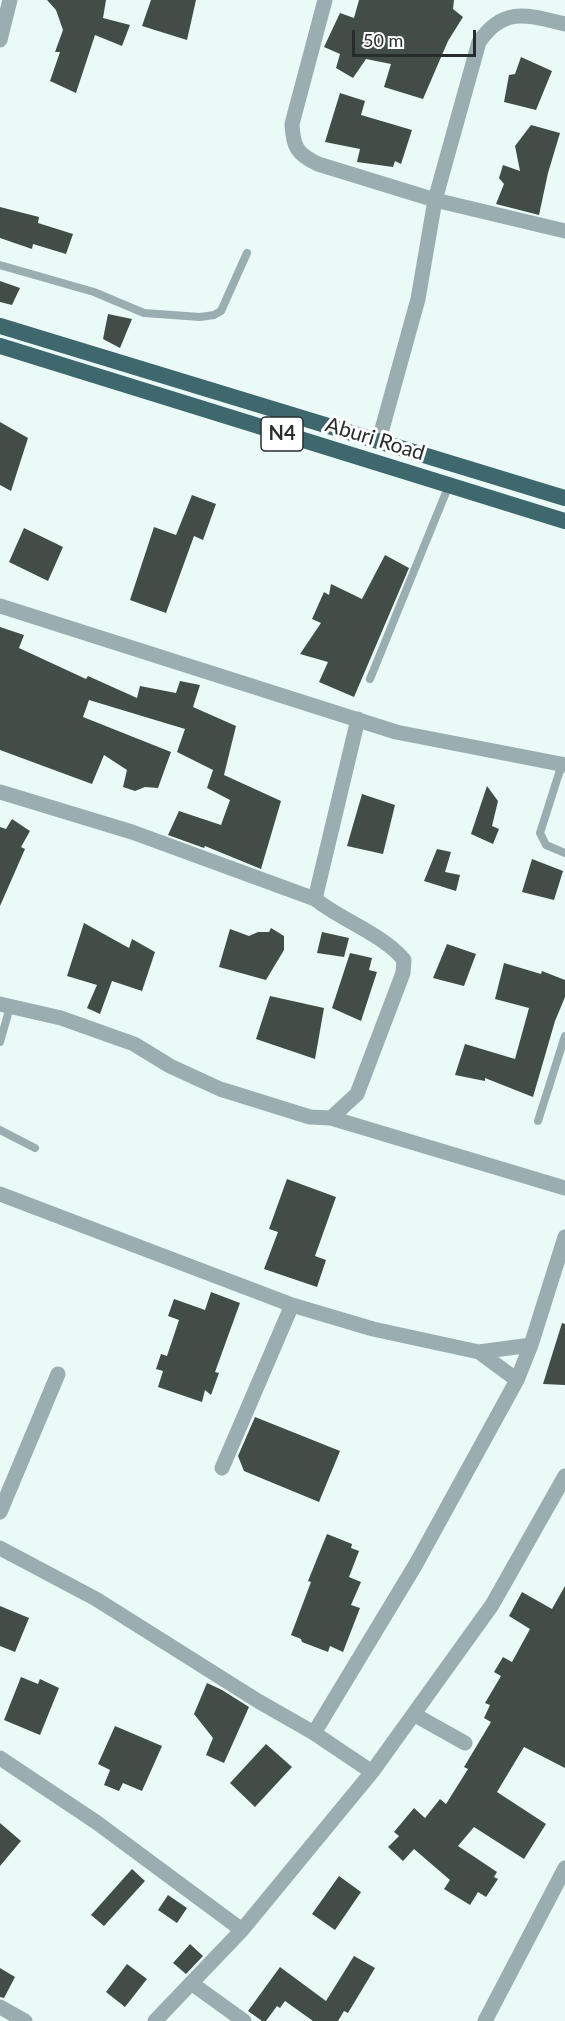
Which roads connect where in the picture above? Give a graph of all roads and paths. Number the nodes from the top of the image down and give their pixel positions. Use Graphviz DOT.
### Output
graph roads {
  1 [pos="10,0"];
  2 [pos="326,0"];
  3 [pos="565,24"];
  4 [pos="0,40"];
  5 [pos="435,200"];
  6 [pos="565,231"];
  7 [pos="247,253"];
  8 [pos="0,265"];
  9 [pos="0,326"];
  10 [pos="0,346"];
  11 [pos="379,440"];
  12 [pos="449,485"];
  13 [pos="565,498"];
  14 [pos="565,521"];
  15 [pos="0,606"];
  16 [pos="370,679"];
  17 [pos="358,719"];
  18 [pos="564,761"];
  19 [pos="0,792"];
  20 [pos="565,853"];
  21 [pos="315,899"];
  22 [pos="5,1005"];
  23 [pos="565,1036"];
  24 [pos="0,1042"];
  25 [pos="331,1118"];
  26 [pos="538,1121"];
  27 [pos="0,1130"];
  28 [pos="35,1148"];
  29 [pos="565,1188"];
  30 [pos="0,1194"];
  31 [pos="565,1237"];
  32 [pos="292,1305"];
  33 [pos="531,1345"];
  34 [pos="480,1352"];
  35 [pos="58,1374"];
  36 [pos="517,1380"];
  37 [pos="222,1468"];
  38 [pos="565,1476"];
  39 [pos="0,1512"];
  40 [pos="0,1548"];
  41 [pos="415,1715"];
  42 [pos="314,1733"];
  43 [pos="465,1743"];
  44 [pos="0,1758"];
  45 [pos="372,1772"];
  46 [pos="565,1868"];
  47 [pos="242,1930"];
  48 [pos="191,1983"];
  49 [pos="0,2007"];
  50 [pos="26,2021"];
  51 [pos="155,2021"];
  52 [pos="244,2021"];
  53 [pos="485,2021"];
  1 -- 4 [label="street"];
  2 -- 5 [label="street"];
  3 -- 5 [label="street"];
  5 -- 6 [label="street"];
  5 -- 11 [label="street"];
  7 -- 8 [label="lane"];
  9 -- 11 [label="highway, Aburi Road / N4"];
  10 -- 12 [label="highway, Aburi Road / N4"];
  11 -- 13 [label="highway, Aburi Road / N4"];
  12 -- 14 [label="highway, Aburi Road / N4"];
  12 -- 16 [label="lane"];
  15 -- 17 [label="street"];
  17 -- 18 [label="street"];
  17 -- 21 [label="street"];
  18 -- 20 [label="lane"];
  19 -- 21 [label="street"];
  21 -- 25 [label="street"];
  22 -- 24 [label="lane"];
  22 -- 25 [label="street"];
  23 -- 26 [label="lane"];
  25 -- 29 [label="street"];
  27 -- 28 [label="lane"];
  30 -- 32 [label="street"];
  31 -- 33 [label="street"];
  32 -- 34 [label="street"];
  32 -- 37 [label="street"];
  33 -- 34 [label="street"];
  33 -- 36 [label="street"];
  34 -- 36 [label="street"];
  35 -- 39 [label="street"];
  36 -- 42 [label="street"];
  38 -- 41 [label="street"];
  40 -- 42 [label="street"];
  41 -- 43 [label="street"];
  41 -- 45 [label="street"];
  42 -- 45 [label="street"];
  44 -- 47 [label="street"];
  45 -- 47 [label="street"];
  46 -- 53 [label="street"];
  47 -- 48 [label="street"];
  48 -- 51 [label="street"];
  48 -- 52 [label="street"];
  49 -- 50 [label="street"];
}
